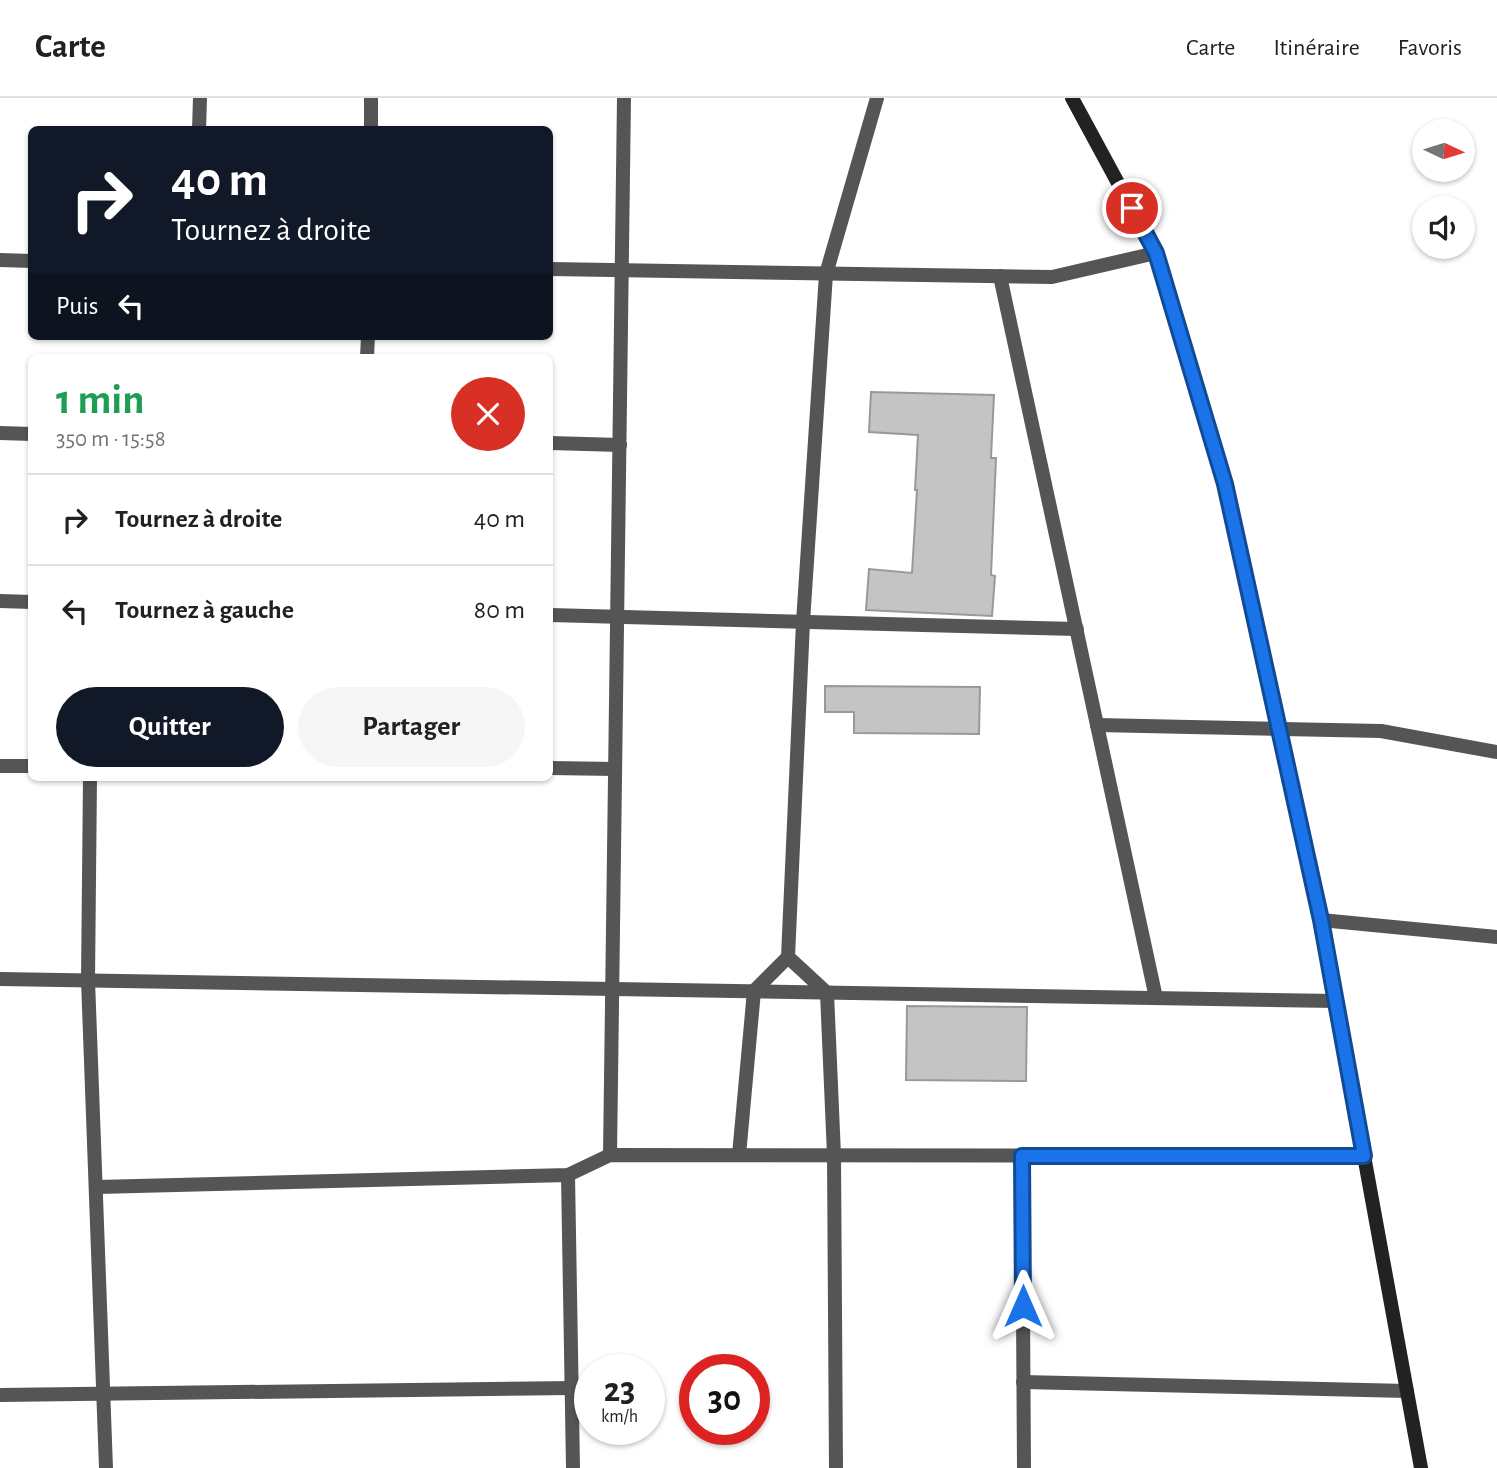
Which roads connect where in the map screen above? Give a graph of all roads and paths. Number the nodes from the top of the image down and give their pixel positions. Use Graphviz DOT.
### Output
graph roads {
  1 [pos="200,98"];
  2 [pos="371,98"];
  3 [pos="624,98"];
  4 [pos="877,98"];
  5 [pos="1072,98"];
  6 [pos="199,126"];
  7 [pos="371,126"];
  8 [pos="1156,253"];
  9 [pos="0,260"];
  10 [pos="28,261"];
  11 [pos="553,269"];
  12 [pos="622,271"];
  13 [pos="826,274"];
  14 [pos="1000,276"];
  15 [pos="0,433"];
  16 [pos="28,434"];
  17 [pos="553,443"];
  18 [pos="620,445"];
  19 [pos="0,601"];
  20 [pos="28,602"];
  21 [pos="553,615"];
  22 [pos="617,617"];
  23 [pos="803,622"];
  24 [pos="1077,629"];
  25 [pos="1097,725"];
  26 [pos="1279,729"];
  27 [pos="1497,752"];
  28 [pos="0,766"];
  29 [pos="28,766"];
  30 [pos="553,768"];
  31 [pos="615,769"];
  32 [pos="90,781"];
  33 [pos="1321,920"];
  34 [pos="1497,937"];
  35 [pos="789,957"];
  36 [pos="0,979"];
  37 [pos="88,980"];
  38 [pos="612,989"];
  39 [pos="754,991"];
  40 [pos="827,993"];
  41 [pos="1156,998"];
  42 [pos="1336,1001"];
  43 [pos="610,1154"];
  44 [pos="739,1155"];
  45 [pos="834,1155"];
  46 [pos="1022,1156"];
  47 [pos="1364,1156"];
  48 [pos="568,1175"];
  49 [pos="97,1187"];
  50 [pos="1023,1382"];
  51 [pos="572,1388"];
  52 [pos="1407,1391"];
  53 [pos="105,1394"];
  54 [pos="0,1395"];
  55 [pos="106,1468"];
  56 [pos="573,1468"];
  57 [pos="836,1468"];
  58 [pos="1024,1468"];
  59 [pos="1421,1468"];
  1 -- 6 [label="street"];
  2 -- 7 [label="street"];
  3 -- 12 [label="street"];
  4 -- 13 [label="street"];
  5 -- 8 [label="main road"];
  8 -- 14 [label="street"];
  8 -- 26 [label="main road"];
  9 -- 10 [label="street"];
  11 -- 12 [label="street"];
  12 -- 13 [label="street"];
  12 -- 18 [label="street"];
  13 -- 14 [label="street"];
  13 -- 23 [label="street"];
  14 -- 24 [label="street"];
  15 -- 16 [label="street"];
  17 -- 18 [label="street"];
  18 -- 22 [label="street"];
  19 -- 20 [label="street"];
  21 -- 22 [label="street"];
  22 -- 23 [label="street"];
  22 -- 31 [label="street"];
  23 -- 24 [label="street"];
  23 -- 35 [label="street"];
  24 -- 25 [label="street"];
  25 -- 26 [label="street"];
  25 -- 41 [label="street"];
  26 -- 27 [label="street"];
  26 -- 33 [label="main road"];
  28 -- 29 [label="street"];
  30 -- 31 [label="street"];
  31 -- 38 [label="street"];
  32 -- 37 [label="street"];
  33 -- 34 [label="street"];
  33 -- 42 [label="main road"];
  35 -- 39 [label="street"];
  35 -- 40 [label="street"];
  36 -- 37 [label="street"];
  37 -- 38 [label="street"];
  37 -- 49 [label="street"];
  38 -- 39 [label="street"];
  38 -- 43 [label="street"];
  39 -- 40 [label="street"];
  39 -- 44 [label="street"];
  40 -- 41 [label="street"];
  40 -- 45 [label="street"];
  41 -- 42 [label="street"];
  42 -- 47 [label="main road"];
  43 -- 44 [label="street"];
  43 -- 48 [label="street"];
  44 -- 45 [label="street"];
  45 -- 46 [label="street"];
  45 -- 57 [label="street"];
  46 -- 47 [label="street"];
  46 -- 50 [label="street"];
  47 -- 52 [label="main road"];
  48 -- 49 [label="street"];
  48 -- 51 [label="street"];
  49 -- 53 [label="street"];
  50 -- 52 [label="street"];
  50 -- 58 [label="street"];
  51 -- 53 [label="street"];
  51 -- 56 [label="street"];
  52 -- 59 [label="main road"];
  53 -- 54 [label="street"];
  53 -- 55 [label="street"];
}
